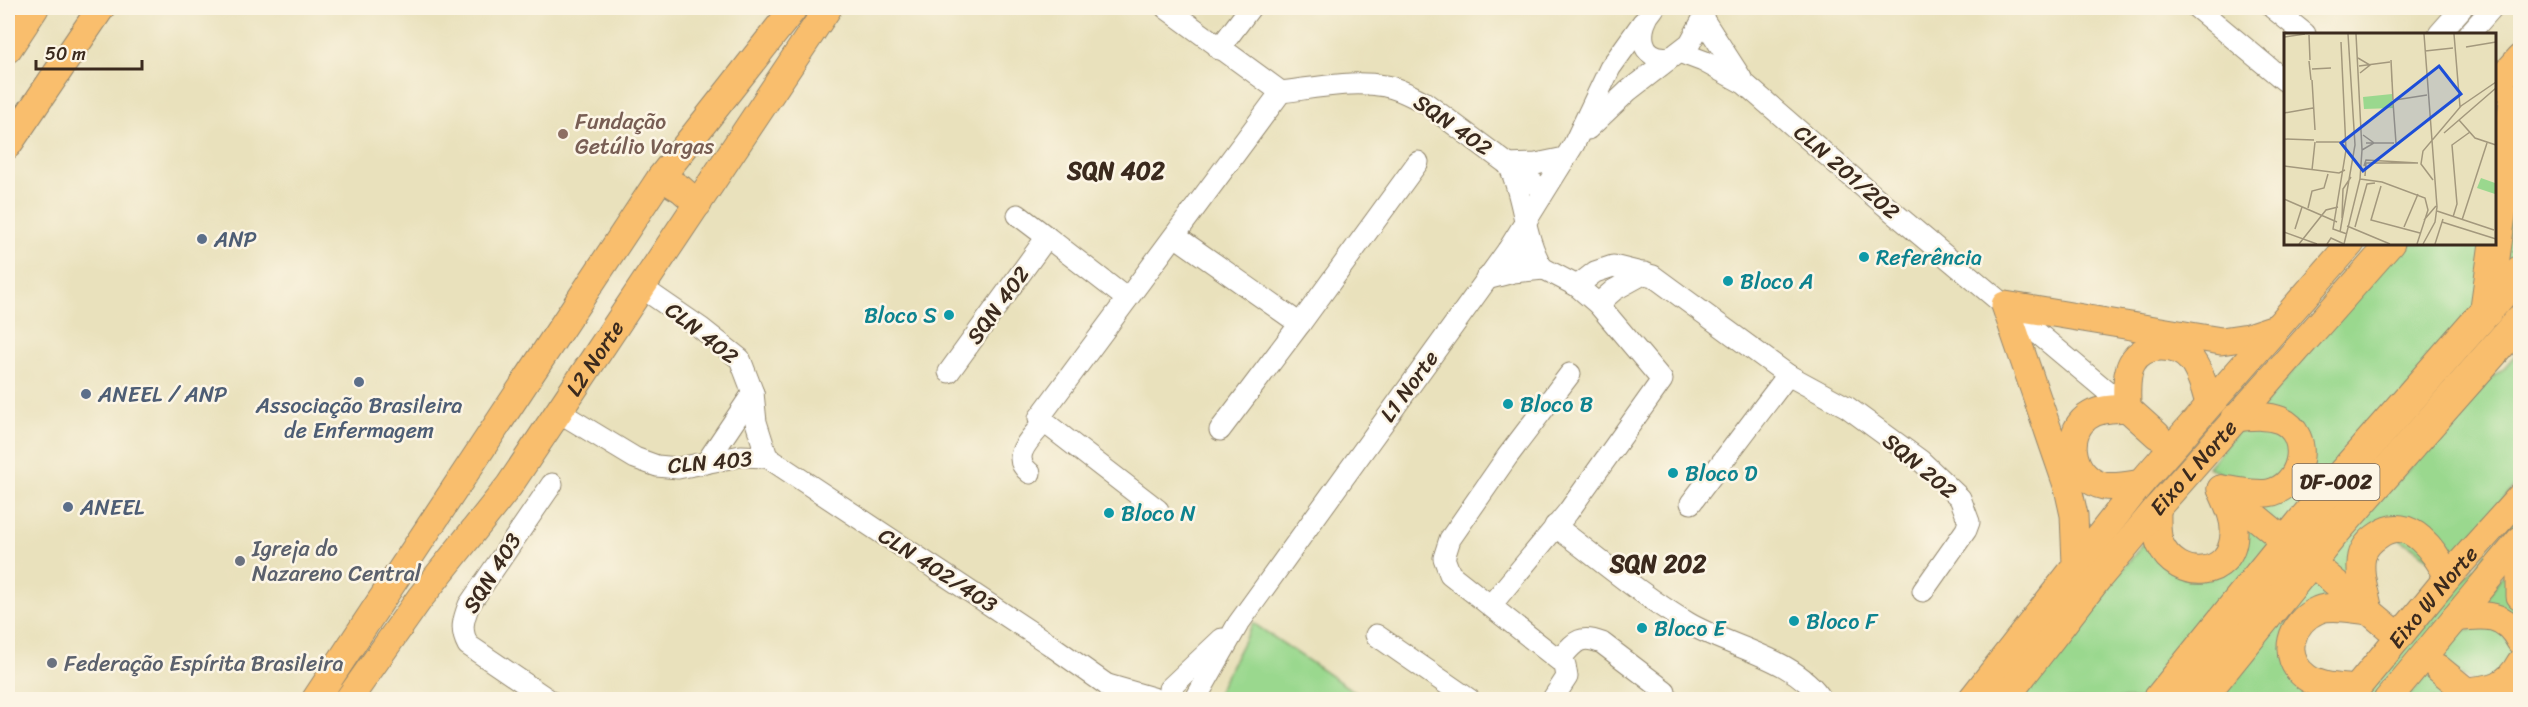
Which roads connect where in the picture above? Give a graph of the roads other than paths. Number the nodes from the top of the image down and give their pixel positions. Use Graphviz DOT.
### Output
graph roads {
  1 [pos="35,8"];
  2 [pos="100,8"];
  3 [pos="794,8"];
  4 [pos="828,8"];
  5 [pos="1166,8"];
  6 [pos="1250,8"];
  7 [pos="2197,8"];
  8 [pos="2273,8"];
  9 [pos="2462,8"];
  10 [pos="2492,8"];
  11 [pos="1703,14"];
  12 [pos="1649,15"];
  13 [pos="2304,33"];
  14 [pos="2440,33"];
  15 [pos="2470,33"];
  16 [pos="8,49"];
  17 [pos="1219,49"];
  18 [pos="1675,55"];
  19 [pos="2520,58"];
  20 [pos="2284,80"];
  21 [pos="1745,84"];
  22 [pos="1281,92"];
  23 [pos="2510,96"];
  24 [pos="2495,124"];
  25 [pos="8,145"];
  26 [pos="1569,151"];
  27 [pos="1418,162"];
  28 [pos="1508,165"];
  29 [pos="661,177"];
  30 [pos="1545,191"];
  31 [pos="698,204"];
  32 [pos="1018,215"];
  33 [pos="1526,220"];
  34 [pos="2495,230"];
  35 [pos="1175,236"];
  36 [pos="1047,237"];
  37 [pos="2350,244"];
  38 [pos="2390,244"];
  39 [pos="2493,244"];
  40 [pos="1508,250"];
  41 [pos="602,269"];
  42 [pos="1543,269"];
  43 [pos="2520,272"];
  44 [pos="1646,273"];
  45 [pos="1486,279"];
  46 [pos="1577,286"];
  47 [pos="641,287"];
  48 [pos="1127,299"];
  49 [pos="1598,304"];
  50 [pos="2005,305"];
  51 [pos="2486,311"];
  52 [pos="2520,321"];
  53 [pos="1300,324"];
  54 [pos="2275,328"];
  55 [pos="949,372"];
  56 [pos="1570,374"];
  57 [pos="1788,375"];
  58 [pos="753,393"];
  59 [pos="2209,404"];
  60 [pos="2127,408"];
  61 [pos="559,412"];
  62 [pos="2234,418"];
  63 [pos="1044,423"];
  64 [pos="1220,430"];
  65 [pos="2157,435"];
  66 [pos="768,458"];
  67 [pos="474,460"];
  68 [pos="706,463"];
  69 [pos="1030,473"];
  70 [pos="2141,483"];
  71 [pos="2214,483"];
  72 [pos="552,484"];
  73 [pos="508,486"];
  74 [pos="2520,497"];
  75 [pos="1690,503"];
  76 [pos="2157,508"];
  77 [pos="1158,510"];
  78 [pos="1555,526"];
  79 [pos="2274,532"];
  80 [pos="2520,540"];
  81 [pos="2076,564"];
  82 [pos="2520,565"];
  83 [pos="2319,569"];
  84 [pos="2448,577"];
  85 [pos="1923,591"];
  86 [pos="2520,596"];
  87 [pos="1491,605"];
  88 [pos="2456,618"];
  89 [pos="2379,619"];
  90 [pos="1238,624"];
  91 [pos="1376,635"];
  92 [pos="2520,641"];
  93 [pos="1560,659"];
  94 [pos="2520,663"];
  95 [pos="2438,668"];
  96 [pos="1665,691"];
  97 [pos="1114,692"];
  98 [pos="2351,694"];
  99 [pos="1165,696"];
  100 [pos="2470,697"];
  101 [pos="2388,698"];
  102 [pos="315,699"];
  103 [pos="348,699"];
  104 [pos="549,699"];
  105 [pos="1195,699"];
  106 [pos="1470,699"];
  107 [pos="1552,699"];
  108 [pos="1822,699"];
  109 [pos="1971,699"];
  110 [pos="2004,699"];
  111 [pos="2159,699"];
  112 [pos="2198,699"];
  1 -- 16 [label="main road"];
  2 -- 25 [label="main road"];
  3 -- 29 [label="main road, L2 Norte"];
  4 -- 31 [label="main road, L2 Norte"];
  5 -- 17 [label="street"];
  6 -- 17 [label="street"];
  7 -- 20 [label="street"];
  8 -- 13 [label="street"];
  9 -- 14 [label="street"];
  10 -- 15 [label="street"];
  11 -- 18 [label="street, L1 Norte"];
  11 -- 21 [label="street, CLN 201/202"];
  12 -- 18 [label="street, CLN 201/202"];
  12 -- 26 [label="street, L1 Norte"];
  17 -- 22 [label="street"];
  18 -- 21 [label="street, CLN 201/202"];
  18 -- 26 [label="street, L1 Norte"];
  19 -- 23 [label="main road"];
  21 -- 50 [label="street, CLN 201/202"];
  22 -- 28 [label="street, SQN 402"];
  22 -- 35 [label="street"];
  23 -- 24 [label="main road"];
  23 -- 34 [label="highway"];
  26 -- 28 [label="street"];
  26 -- 30 [label="street, L1 Norte"];
  27 -- 53 [label="street"];
  28 -- 30 [label="street, SQN 402"];
  28 -- 33 [label="street"];
  29 -- 31 [label="main road"];
  29 -- 41 [label="main road, L2 Norte"];
  30 -- 33 [label="street, L1 Norte"];
  31 -- 47 [label="main road, L2 Norte"];
  32 -- 36 [label="street"];
  33 -- 40 [label="street, L1 Norte"];
  33 -- 42 [label="street"];
  35 -- 48 [label="street"];
  35 -- 53 [label="street"];
  36 -- 48 [label="street"];
  36 -- 55 [label="street, SQN 402"];
  37 -- 54 [label="main road, Eixo L Norte"];
  38 -- 62 [label="main road, Eixo L Norte"];
  39 -- 51 [label="highway"];
  40 -- 42 [label="street"];
  40 -- 45 [label="street, L1 Norte"];
  41 -- 47 [label="main road"];
  41 -- 67 [label="main road, L2 Norte"];
  42 -- 45 [label="street"];
  42 -- 46 [label="street"];
  43 -- 51 [label="highway, DF-002"];
  44 -- 46 [label="street, SQN 202"];
  44 -- 49 [label="street"];
  44 -- 57 [label="street, SQN 202"];
  45 -- 90 [label="street, L1 Norte"];
  46 -- 49 [label="street"];
  47 -- 58 [label="street, CLN 402"];
  47 -- 61 [label="main road, L2 Norte"];
  48 -- 63 [label="street"];
  49 -- 78 [label="street"];
  50 -- 54 [label="main road"];
  50 -- 60 [label="street, CLN 201/202"];
  50 -- 81 [label="main road"];
  51 -- 111 [label="highway, DF-002"];
  52 -- 112 [label="highway, DF-002"];
  53 -- 64 [label="street"];
  54 -- 59 [label="main road, Eixo L Norte"];
  56 -- 87 [label="street"];
  57 -- 75 [label="street"];
  57 -- 85 [label="street, SQN 202"];
  58 -- 66 [label="street, CLN 402"];
  58 -- 68 [label="street"];
  59 -- 60 [label="main road"];
  59 -- 70 [label="main road, Eixo L Norte"];
  60 -- 65 [label="main road"];
  60 -- 70 [label="main road"];
  61 -- 68 [label="street, CLN 403"];
  61 -- 73 [label="main road, L2 Norte"];
  62 -- 71 [label="main road"];
  62 -- 76 [label="main road, Eixo L Norte"];
  63 -- 69 [label="street"];
  63 -- 77 [label="street"];
  66 -- 68 [label="street, CLN 403"];
  66 -- 97 [label="street, CLN 402/403"];
  67 -- 73 [label="main road"];
  67 -- 102 [label="main road, L2 Norte"];
  70 -- 81 [label="main road, Eixo L Norte"];
  71 -- 76 [label="main road"];
  71 -- 79 [label="main road"];
  72 -- 104 [label="street, SQN 403"];
  73 -- 103 [label="main road, L2 Norte"];
  74 -- 84 [label="main road, Eixo W Norte"];
  76 -- 110 [label="main road, Eixo L Norte"];
  78 -- 87 [label="street"];
  78 -- 108 [label="street"];
  80 -- 88 [label="main road, Eixo W Norte"];
  81 -- 109 [label="main road, Eixo L Norte"];
  82 -- 86 [label="main road"];
  83 -- 89 [label="main road"];
  84 -- 89 [label="main road"];
  84 -- 98 [label="main road, Eixo W Norte"];
  87 -- 93 [label="street"];
  88 -- 92 [label="main road"];
  88 -- 101 [label="main road, Eixo W Norte"];
  89 -- 98 [label="main road"];
  90 -- 99 [label="street, L1 Norte"];
  90 -- 105 [label="street, L1 Norte"];
  91 -- 106 [label="street"];
  93 -- 96 [label="street"];
  93 -- 107 [label="street"];
  94 -- 100 [label="main road"];
  95 -- 100 [label="main road"];
  97 -- 99 [label="street, CLN 402/403"];
}
